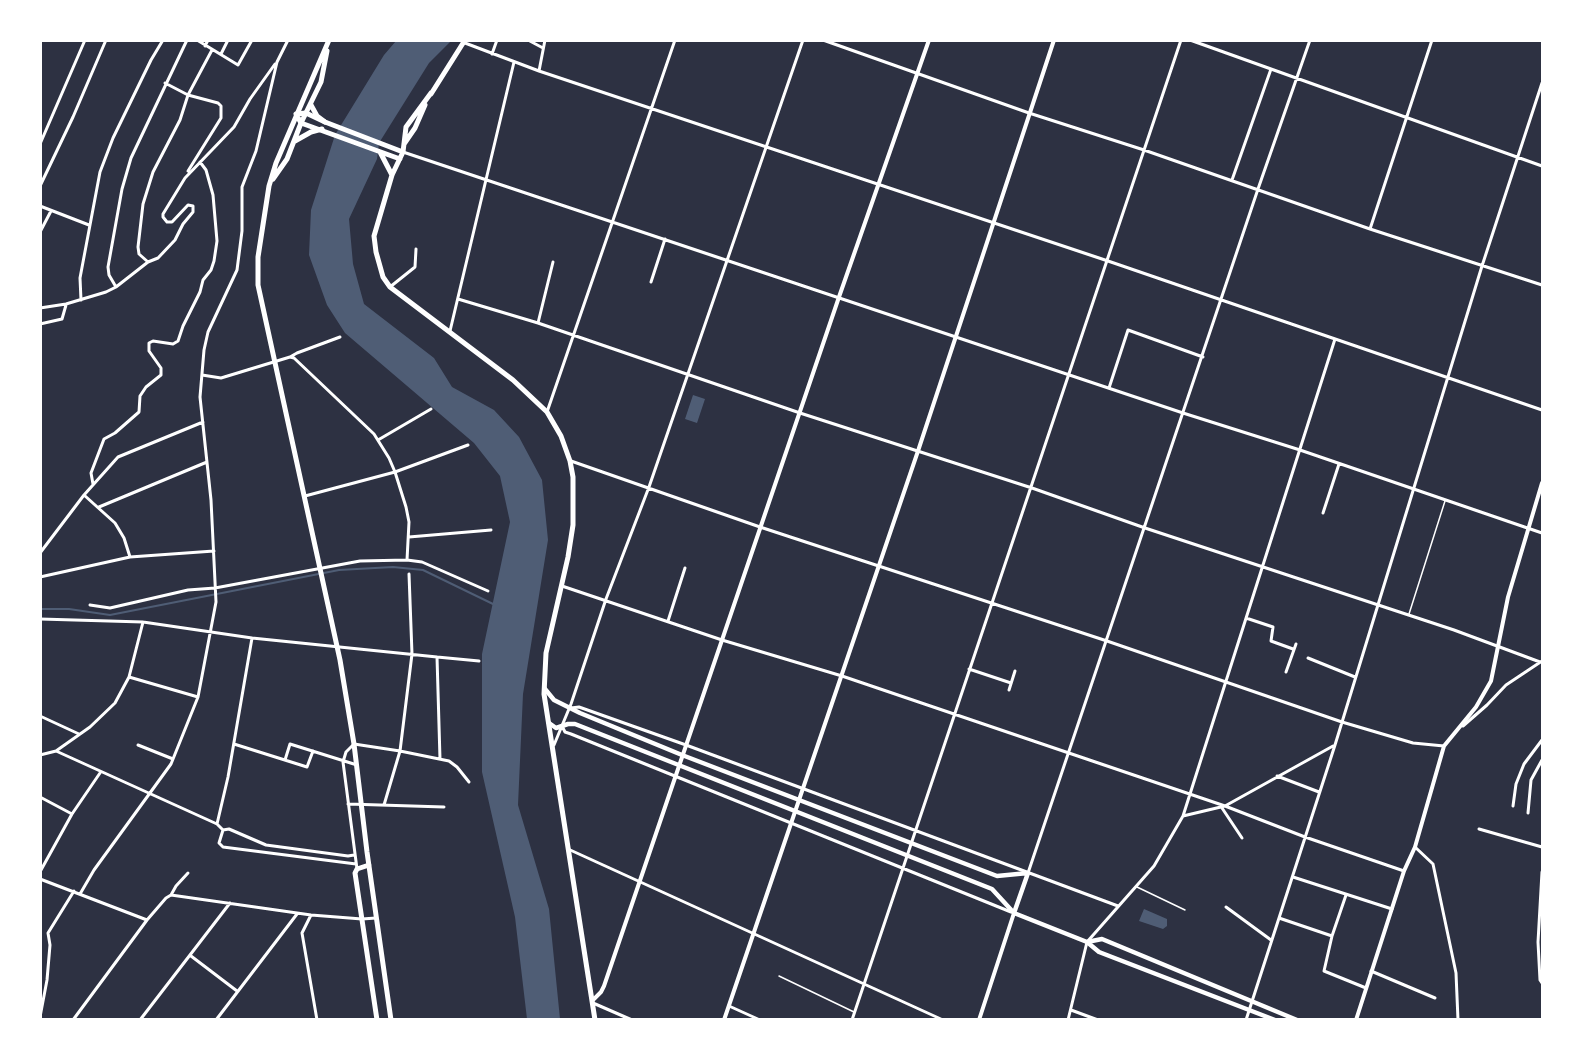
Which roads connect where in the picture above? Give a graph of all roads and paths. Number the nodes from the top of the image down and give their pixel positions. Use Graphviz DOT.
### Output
graph roads {
  1 [pos="85,40"];
  2 [pos="106,40"];
  3 [pos="163,40"];
  4 [pos="187,40"];
  5 [pos="197,40"];
  6 [pos="208,40"];
  7 [pos="228,40"];
  8 [pos="252,40"];
  9 [pos="288,40"];
  10 [pos="329,40"];
  11 [pos="497,40"];
  12 [pos="528,40"];
  13 [pos="545,40"];
  14 [pos="675,40"];
  15 [pos="803,40"];
  16 [pos="823,40"];
  17 [pos="929,40"];
  18 [pos="1054,40"];
  19 [pos="1181,40"];
  20 [pos="1190,40"];
  21 [pos="1310,40"];
  22 [pos="1432,40"];
  23 [pos="464,41"];
  24 [pos="205,46"];
  25 [pos="543,48"];
  26 [pos="212,50"];
  27 [pos="221,54"];
  28 [pos="492,54"];
  29 [pos="277,62"];
  30 [pos="514,62"];
  31 [pos="1271,69"];
  32 [pos="539,71"];
  33 [pos="918,73"];
  34 [pos="1297,78"];
  35 [pos="1542,82"];
  36 [pos="165,83"];
  37 [pos="188,94"];
  38 [pos="311,104"];
  39 [pos="652,110"];
  40 [pos="306,112"];
  41 [pos="1029,113"];
  42 [pos="296,114"];
  43 [pos="1407,117"];
  44 [pos="301,123"];
  45 [pos="328,123"];
  46 [pos="324,130"];
  47 [pos="294,142"];
  48 [pos="40,144"];
  49 [pos="766,147"];
  50 [pos="403,149"];
  51 [pos="1144,150"];
  52 [pos="379,151"];
  53 [pos="1518,157"];
  54 [pos="400,159"];
  55 [pos="200,162"];
  56 [pos="1542,165"];
  57 [pos="392,175"];
  58 [pos="184,178"];
  59 [pos="486,180"];
  60 [pos="1232,180"];
  61 [pos="880,185"];
  62 [pos="40,186"];
  63 [pos="269,186"];
  64 [pos="1258,189"];
  65 [pos="40,206"];
  66 [pos="51,211"];
  67 [pos="613,222"];
  68 [pos="992,224"];
  69 [pos="89,225"];
  70 [pos="1370,229"];
  71 [pos="40,232"];
  72 [pos="665,239"];
  73 [pos="416,249"];
  74 [pos="726,260"];
  75 [pos="148,261"];
  76 [pos="1108,261"];
  77 [pos="553,262"];
  78 [pos="1482,266"];
  79 [pos="651,282"];
  80 [pos="1542,285"];
  81 [pos="116,287"];
  82 [pos="390,287"];
  83 [pos="839,297"];
  84 [pos="458,299"];
  85 [pos="81,300"];
  86 [pos="1222,300"];
  87 [pos="66,304"];
  88 [pos="40,308"];
  89 [pos="537,323"];
  90 [pos="40,324"];
  91 [pos="450,331"];
  92 [pos="574,336"];
  93 [pos="340,337"];
  94 [pos="955,337"];
  95 [pos="1335,339"];
  96 [pos="290,357"];
  97 [pos="1203,357"];
  98 [pos="276,363"];
  99 [pos="687,374"];
  100 [pos="202,375"];
  101 [pos="1069,375"];
  102 [pos="1448,376"];
  103 [pos="1109,388"];
  104 [pos="431,409"];
  105 [pos="1542,410"];
  106 [pos="547,412"];
  107 [pos="800,413"];
  108 [pos="1183,413"];
  109 [pos="203,422"];
  110 [pos="378,440"];
  111 [pos="468,445"];
  112 [pos="1300,450"];
  113 [pos="918,451"];
  114 [pos="570,461"];
  115 [pos="207,462"];
  116 [pos="1339,464"];
  117 [pos="395,472"];
  118 [pos="1542,483"];
  119 [pos="93,484"];
  120 [pos="649,487"];
  121 [pos="1032,488"];
  122 [pos="1413,489"];
  123 [pos="84,495"];
  124 [pos="305,496"];
  125 [pos="1445,500"];
  126 [pos="99,507"];
  127 [pos="1323,513"];
  128 [pos="760,527"];
  129 [pos="1145,528"];
  130 [pos="1528,528"];
  131 [pos="490,530"];
  132 [pos="1542,533"];
  133 [pos="408,537"];
  134 [pos="214,551"];
  135 [pos="40,553"];
  136 [pos="130,557"];
  137 [pos="407,560"];
  138 [pos="879,565"];
  139 [pos="1262,566"];
  140 [pos="320,568"];
  141 [pos="685,568"];
  142 [pos="409,574"];
  143 [pos="40,577"];
  144 [pos="562,586"];
  145 [pos="215,589"];
  146 [pos="488,591"];
  147 [pos="606,599"];
  148 [pos="991,603"];
  149 [pos="1377,605"];
  150 [pos="90,606"];
  151 [pos="1408,615"];
  152 [pos="1246,618"];
  153 [pos="40,619"];
  154 [pos="668,621"];
  155 [pos="144,622"];
  156 [pos="210,631"];
  157 [pos="252,639"];
  158 [pos="722,640"];
  159 [pos="1107,641"];
  160 [pos="1296,644"];
  161 [pos="1497,645"];
  162 [pos="337,646"];
  163 [pos="1293,649"];
  164 [pos="412,654"];
  165 [pos="437,657"];
  166 [pos="1308,658"];
  167 [pos="479,661"];
  168 [pos="1541,662"];
  169 [pos="969,669"];
  170 [pos="1015,671"];
  171 [pos="1286,672"];
  172 [pos="129,676"];
  173 [pos="842,676"];
  174 [pos="1355,676"];
  175 [pos="1225,681"];
  176 [pos="1011,683"];
  177 [pos="543,687"];
  178 [pos="1009,690"];
  179 [pos="198,697"];
  180 [pos="570,708"];
  181 [pos="954,714"];
  182 [pos="40,716"];
  183 [pos="548,721"];
  184 [pos="1342,722"];
  185 [pos="562,726"];
  186 [pos="1457,730"];
  187 [pos="79,734"];
  188 [pos="1542,740"];
  189 [pos="234,744"];
  190 [pos="354,744"];
  191 [pos="138,745"];
  192 [pos="686,745"];
  193 [pos="1335,745"];
  194 [pos="1444,746"];
  195 [pos="552,749"];
  196 [pos="400,750"];
  197 [pos="56,751"];
  198 [pos="313,751"];
  199 [pos="1069,753"];
  200 [pos="40,755"];
  201 [pos="682,755"];
  202 [pos="173,759"];
  203 [pos="440,759"];
  204 [pos="285,760"];
  205 [pos="1542,760"];
  206 [pos="343,762"];
  207 [pos="357,765"];
  208 [pos="679,766"];
  209 [pos="100,772"];
  210 [pos="1277,776"];
  211 [pos="675,777"];
  212 [pos="469,782"];
  213 [pos="803,789"];
  214 [pos="1319,792"];
  215 [pos="150,793"];
  216 [pos="1189,794"];
  217 [pos="40,797"];
  218 [pos="800,800"];
  219 [pos="348,804"];
  220 [pos="361,804"];
  221 [pos="384,805"];
  222 [pos="1513,806"];
  223 [pos="444,807"];
  224 [pos="1223,807"];
  225 [pos="796,812"];
  226 [pos="1528,813"];
  227 [pos="72,814"];
  228 [pos="1183,816"];
  229 [pos="217,824"];
  230 [pos="792,824"];
  231 [pos="1479,829"];
  232 [pos="223,830"];
  233 [pos="916,831"];
  234 [pos="1305,837"];
  235 [pos="1242,838"];
  236 [pos="912,843"];
  237 [pos="1415,847"];
  238 [pos="1542,847"];
  239 [pos="567,849"];
  240 [pos="354,855"];
  241 [pos="907,856"];
  242 [pos="40,862"];
  243 [pos="369,865"];
  244 [pos="357,866"];
  245 [pos="903,869"];
  246 [pos="42,870"];
  247 [pos="1404,872"];
  248 [pos="1542,872"];
  249 [pos="188,873"];
  250 [pos="1028,873"];
  251 [pos="40,877"];
  252 [pos="1293,877"];
  253 [pos="639,881"];
  254 [pos="1134,886"];
  255 [pos="74,891"];
  256 [pos="80,894"];
  257 [pos="171,895"];
  258 [pos="1346,895"];
  259 [pos="230,903"];
  260 [pos="1118,906"];
  261 [pos="1226,907"];
  262 [pos="1392,909"];
  263 [pos="1185,910"];
  264 [pos="1014,913"];
  265 [pos="297,914"];
  266 [pos="310,915"];
  267 [pos="376,918"];
  268 [pos="1279,918"];
  269 [pos="362,919"];
  270 [pos="147,920"];
  271 [pos="754,935"];
  272 [pos="1332,936"];
  273 [pos="1271,940"];
  274 [pos="1087,942"];
  275 [pos="191,955"];
  276 [pos="1371,971"];
  277 [pos="1541,974"];
  278 [pos="779,976"];
  279 [pos="1541,982"];
  280 [pos="865,983"];
  281 [pos="1366,988"];
  282 [pos="237,991"];
  283 [pos="1435,999"];
  284 [pos="592,1002"];
  285 [pos="1252,1002"];
  286 [pos="729,1006"];
  287 [pos="1071,1010"];
  288 [pos="1249,1010"];
  289 [pos="854,1012"];
  290 [pos="40,1017"];
  291 [pos="594,1019"];
  292 [pos="73,1020"];
  293 [pos="140,1020"];
  294 [pos="216,1020"];
  295 [pos="317,1020"];
  296 [pos="377,1020"];
  297 [pos="391,1020"];
  298 [pos="632,1020"];
  299 [pos="724,1020"];
  300 [pos="760,1020"];
  301 [pos="852,1020"];
  302 [pos="943,1020"];
  303 [pos="979,1020"];
  304 [pos="1068,1020"];
  305 [pos="1098,1020"];
  306 [pos="1245,1020"];
  307 [pos="1275,1020"];
  308 [pos="1297,1020"];
  309 [pos="1356,1020"];
  310 [pos="1458,1020"];
  1 -- 48 [label="street"];
  2 -- 62 [label="street"];
  3 -- 69 [label="street"];
  4 -- 36 [label="street"];
  5 -- 24 [label="street"];
  6 -- 24 [label="street"];
  7 -- 27 [label="street"];
  8 -- 27 [label="street"];
  9 -- 29 [label="street"];
  10 -- 38 [label="main road"];
  10 -- 42 [label="main road"];
  11 -- 28 [label="street"];
  12 -- 25 [label="street"];
  13 -- 25 [label="street"];
  14 -- 39 [label="street"];
  15 -- 49 [label="street"];
  16 -- 33 [label="street"];
  17 -- 33 [label="street"];
  18 -- 41 [label="street"];
  19 -- 51 [label="street"];
  20 -- 31 [label="street"];
  21 -- 34 [label="street"];
  22 -- 43 [label="street"];
  23 -- 28 [label="street"];
  23 -- 50 [label="main road"];
  24 -- 26 [label="street"];
  25 -- 32 [label="street"];
  26 -- 27 [label="street"];
  26 -- 37 [label="street"];
  28 -- 30 [label="street"];
  29 -- 55 [label="street"];
  29 -- 100 [label="street"];
  30 -- 32 [label="street"];
  30 -- 59 [label="street"];
  31 -- 34 [label="street"];
  31 -- 60 [label="street"];
  32 -- 39 [label="street"];
  33 -- 41 [label="street"];
  33 -- 61 [label="street"];
  34 -- 43 [label="street"];
  34 -- 64 [label="street"];
  35 -- 53 [label="street"];
  36 -- 37 [label="street"];
  36 -- 81 [label="street"];
  37 -- 58 [label="street"];
  37 -- 75 [label="street"];
  38 -- 40 [label="main road"];
  38 -- 45 [label="main road"];
  39 -- 49 [label="street"];
  39 -- 67 [label="street"];
  40 -- 42 [label="main road"];
  40 -- 44 [label="main road"];
  40 -- 45 [label="main road"];
  41 -- 51 [label="street"];
  41 -- 68 [label="street"];
  42 -- 44 [label="main road"];
  42 -- 63 [label="main road"];
  43 -- 53 [label="street"];
  43 -- 70 [label="street"];
  44 -- 46 [label="main road"];
  44 -- 47 [label="main road"];
  45 -- 46 [label="main road"];
  45 -- 50 [label="main road"];
  46 -- 47 [label="main road"];
  46 -- 52 [label="main road"];
  47 -- 63 [label="main road"];
  49 -- 61 [label="street"];
  49 -- 74 [label="street"];
  50 -- 54 [label="main road"];
  50 -- 59 [label="street"];
  51 -- 60 [label="street"];
  51 -- 76 [label="street"];
  52 -- 54 [label="main road"];
  52 -- 57 [label="main road"];
  53 -- 56 [label="street"];
  53 -- 78 [label="street"];
  54 -- 57 [label="main road"];
  55 -- 58 [label="street"];
  55 -- 119 [label="street"];
  57 -- 82 [label="main road"];
  58 -- 75 [label="street"];
  59 -- 67 [label="street"];
  59 -- 84 [label="street"];
  60 -- 64 [label="street"];
  61 -- 68 [label="street"];
  61 -- 83 [label="street"];
  63 -- 98 [label="main road"];
  64 -- 70 [label="street"];
  64 -- 86 [label="street"];
  65 -- 66 [label="street"];
  66 -- 69 [label="street"];
  66 -- 71 [label="street"];
  67 -- 72 [label="street"];
  67 -- 92 [label="street"];
  68 -- 76 [label="street"];
  68 -- 94 [label="street"];
  69 -- 85 [label="street"];
  70 -- 78 [label="street"];
  72 -- 74 [label="street"];
  72 -- 79 [label="street"];
  73 -- 82 [label="street"];
  74 -- 83 [label="street"];
  74 -- 99 [label="street"];
  75 -- 81 [label="street"];
  76 -- 86 [label="street"];
  76 -- 101 [label="street"];
  77 -- 89 [label="street"];
  78 -- 80 [label="street"];
  78 -- 102 [label="street"];
  81 -- 85 [label="street"];
  82 -- 91 [label="main road"];
  83 -- 94 [label="street"];
  83 -- 107 [label="street"];
  84 -- 89 [label="street"];
  84 -- 91 [label="street"];
  85 -- 87 [label="street"];
  86 -- 95 [label="street"];
  86 -- 97 [label="street"];
  87 -- 88 [label="street"];
  87 -- 90 [label="street"];
  89 -- 92 [label="street"];
  91 -- 106 [label="main road"];
  92 -- 99 [label="street"];
  92 -- 106 [label="street"];
  93 -- 96 [label="street"];
  94 -- 101 [label="street"];
  94 -- 113 [label="street"];
  95 -- 102 [label="street"];
  95 -- 112 [label="street"];
  96 -- 98 [label="street"];
  96 -- 110 [label="street"];
  97 -- 103 [label="street"];
  97 -- 108 [label="street"];
  98 -- 100 [label="street"];
  98 -- 124 [label="main road"];
  99 -- 107 [label="street"];
  99 -- 120 [label="street"];
  100 -- 109 [label="street"];
  101 -- 103 [label="street"];
  101 -- 121 [label="street"];
  102 -- 105 [label="street"];
  102 -- 122 [label="street"];
  103 -- 108 [label="street"];
  104 -- 110 [label="street"];
  106 -- 114 [label="main road"];
  107 -- 113 [label="street"];
  107 -- 128 [label="street"];
  108 -- 112 [label="street"];
  108 -- 129 [label="street"];
  109 -- 115 [label="street"];
  109 -- 119 [label="street"];
  110 -- 117 [label="street"];
  111 -- 117 [label="street"];
  112 -- 116 [label="street"];
  112 -- 139 [label="street"];
  113 -- 121 [label="street"];
  113 -- 138 [label="street"];
  114 -- 120 [label="street"];
  114 -- 144 [label="main road"];
  115 -- 126 [label="street"];
  115 -- 134 [label="street"];
  116 -- 122 [label="street"];
  116 -- 127 [label="street"];
  117 -- 124 [label="street"];
  117 -- 133 [label="street"];
  118 -- 130 [label="street"];
  119 -- 123 [label="street"];
  120 -- 128 [label="street"];
  120 -- 147 [label="street"];
  121 -- 129 [label="street"];
  121 -- 148 [label="street"];
  122 -- 125 [label="street"];
  122 -- 149 [label="street"];
  123 -- 126 [label="street"];
  123 -- 135 [label="street"];
  124 -- 140 [label="main road"];
  125 -- 130 [label="street"];
  125 -- 151 [label="lane"];
  126 -- 136 [label="street"];
  128 -- 138 [label="street"];
  128 -- 158 [label="street"];
  129 -- 139 [label="street"];
  129 -- 159 [label="street"];
  130 -- 132 [label="street"];
  130 -- 161 [label="street"];
  131 -- 133 [label="street"];
  133 -- 137 [label="street"];
  134 -- 136 [label="street"];
  134 -- 145 [label="street"];
  136 -- 143 [label="street"];
  137 -- 140 [label="street"];
  137 -- 146 [label="street"];
  138 -- 148 [label="street"];
  138 -- 173 [label="street"];
  139 -- 149 [label="street"];
  139 -- 152 [label="street"];
  140 -- 145 [label="street"];
  140 -- 162 [label="main road"];
  141 -- 154 [label="street"];
  142 -- 164 [label="street"];
  144 -- 147 [label="street"];
  144 -- 177 [label="main road"];
  145 -- 150 [label="street"];
  145 -- 156 [label="street"];
  147 -- 154 [label="street"];
  147 -- 180 [label="street"];
  148 -- 159 [label="street"];
  148 -- 169 [label="street"];
  149 -- 151 [label="street"];
  149 -- 174 [label="street"];
  151 -- 161 [label="street"];
  152 -- 163 [label="street"];
  152 -- 175 [label="street"];
  153 -- 155 [label="street"];
  154 -- 158 [label="street"];
  155 -- 156 [label="street"];
  155 -- 172 [label="street"];
  156 -- 157 [label="street"];
  156 -- 179 [label="street"];
  157 -- 162 [label="street"];
  157 -- 189 [label="street"];
  158 -- 173 [label="street"];
  158 -- 192 [label="street"];
  159 -- 175 [label="street"];
  159 -- 199 [label="street"];
  160 -- 163 [label="street"];
  161 -- 168 [label="street"];
  161 -- 186 [label="street"];
  162 -- 164 [label="street"];
  162 -- 190 [label="main road"];
  163 -- 171 [label="street"];
  164 -- 165 [label="street"];
  164 -- 196 [label="street"];
  165 -- 167 [label="street"];
  165 -- 203 [label="street"];
  166 -- 174 [label="street"];
  168 -- 186 [label="street"];
  169 -- 176 [label="street"];
  169 -- 181 [label="street"];
  170 -- 176 [label="street"];
  172 -- 179 [label="street"];
  172 -- 187 [label="street"];
  173 -- 181 [label="street"];
  173 -- 213 [label="street"];
  174 -- 184 [label="street"];
  175 -- 184 [label="street"];
  175 -- 216 [label="street"];
  176 -- 178 [label="street"];
  177 -- 180 [label="main road"];
  177 -- 183 [label="main road"];
  179 -- 202 [label="street"];
  180 -- 185 [label="street"];
  180 -- 192 [label="street"];
  180 -- 201 [label="main road"];
  181 -- 199 [label="street"];
  181 -- 233 [label="street"];
  182 -- 187 [label="street"];
  183 -- 185 [label="main road"];
  183 -- 195 [label="main road"];
  184 -- 193 [label="street"];
  184 -- 194 [label="street"];
  185 -- 195 [label="street"];
  185 -- 208 [label="main road"];
  185 -- 211 [label="street"];
  186 -- 194 [label="street"];
  187 -- 197 [label="street"];
  188 -- 222 [label="street"];
  189 -- 204 [label="street"];
  189 -- 229 [label="street"];
  190 -- 196 [label="street"];
  190 -- 206 [label="street"];
  190 -- 207 [label="main road"];
  191 -- 202 [label="street"];
  192 -- 201 [label="street"];
  192 -- 213 [label="street"];
  193 -- 210 [label="street"];
  193 -- 214 [label="street"];
  194 -- 237 [label="street"];
  195 -- 239 [label="main road"];
  196 -- 203 [label="street"];
  196 -- 221 [label="street"];
  197 -- 200 [label="street"];
  197 -- 209 [label="street"];
  198 -- 204 [label="street"];
  198 -- 204 [label="street"];
  198 -- 206 [label="street"];
  199 -- 216 [label="street"];
  199 -- 250 [label="street"];
  201 -- 208 [label="street"];
  201 -- 218 [label="main road"];
  202 -- 215 [label="street"];
  203 -- 212 [label="street"];
  205 -- 226 [label="street"];
  206 -- 207 [label="street"];
  206 -- 219 [label="street"];
  207 -- 220 [label="main road"];
  208 -- 211 [label="street"];
  208 -- 225 [label="main road"];
  209 -- 215 [label="street"];
  209 -- 227 [label="street"];
  210 -- 214 [label="street"];
  210 -- 224 [label="street"];
  211 -- 230 [label="street"];
  211 -- 253 [label="street"];
  213 -- 218 [label="street"];
  213 -- 233 [label="street"];
  214 -- 234 [label="street"];
  215 -- 229 [label="street"];
  215 -- 256 [label="street"];
  216 -- 224 [label="street"];
  216 -- 228 [label="street"];
  217 -- 227 [label="street"];
  218 -- 225 [label="street"];
  218 -- 236 [label="main road"];
  219 -- 220 [label="street"];
  219 -- 240 [label="street"];
  220 -- 221 [label="street"];
  220 -- 243 [label="main road"];
  221 -- 223 [label="street"];
  224 -- 228 [label="street"];
  224 -- 234 [label="street"];
  224 -- 235 [label="street"];
  225 -- 230 [label="street"];
  225 -- 241 [label="main road"];
  227 -- 246 [label="street"];
  228 -- 254 [label="street"];
  229 -- 232 [label="street"];
  230 -- 245 [label="street"];
  230 -- 271 [label="street"];
  231 -- 238 [label="street"];
  232 -- 240 [label="street"];
  232 -- 244 [label="street"];
  233 -- 236 [label="street"];
  233 -- 250 [label="street"];
  234 -- 247 [label="street"];
  234 -- 252 [label="street"];
  236 -- 241 [label="street"];
  236 -- 250 [label="main road"];
  237 -- 247 [label="street"];
  237 -- 310 [label="street"];
  239 -- 253 [label="street"];
  239 -- 284 [label="main road"];
  240 -- 244 [label="street"];
  241 -- 245 [label="street"];
  241 -- 264 [label="main road"];
  242 -- 246 [label="street"];
  243 -- 244 [label="main road"];
  243 -- 267 [label="main road"];
  244 -- 269 [label="main road"];
  245 -- 264 [label="street"];
  245 -- 280 [label="street"];
  246 -- 251 [label="street"];
  247 -- 262 [label="street"];
  248 -- 277 [label="street"];
  249 -- 257 [label="street"];
  250 -- 260 [label="street"];
  250 -- 264 [label="main road"];
  251 -- 255 [label="street"];
  252 -- 258 [label="street"];
  252 -- 268 [label="street"];
  253 -- 271 [label="street"];
  253 -- 284 [label="street"];
  254 -- 260 [label="street"];
  254 -- 263 [label="lane"];
  255 -- 256 [label="street"];
  255 -- 290 [label="street"];
  256 -- 270 [label="street"];
  257 -- 259 [label="street"];
  257 -- 270 [label="street"];
  258 -- 262 [label="street"];
  258 -- 272 [label="street"];
  259 -- 265 [label="street"];
  259 -- 275 [label="street"];
  260 -- 274 [label="street"];
  261 -- 273 [label="street"];
  262 -- 276 [label="street"];
  264 -- 274 [label="main road"];
  264 -- 303 [label="street"];
  265 -- 266 [label="street"];
  265 -- 282 [label="street"];
  266 -- 269 [label="street"];
  266 -- 295 [label="street"];
  267 -- 269 [label="street"];
  267 -- 297 [label="main road"];
  268 -- 272 [label="street"];
  268 -- 273 [label="street"];
  269 -- 296 [label="main road"];
  270 -- 292 [label="street"];
  271 -- 280 [label="street"];
  271 -- 286 [label="street"];
  272 -- 281 [label="street"];
  273 -- 285 [label="street"];
  274 -- 285 [label="main road"];
  274 -- 287 [label="street"];
  274 -- 288 [label="main road"];
  275 -- 282 [label="street"];
  275 -- 293 [label="street"];
  276 -- 281 [label="street"];
  276 -- 283 [label="street"];
  277 -- 279 [label="street"];
  278 -- 289 [label="lane"];
  280 -- 289 [label="street"];
  280 -- 302 [label="street"];
  281 -- 309 [label="street"];
  282 -- 294 [label="street"];
  284 -- 291 [label="main road"];
  284 -- 298 [label="street"];
  285 -- 288 [label="street"];
  285 -- 308 [label="main road"];
  286 -- 299 [label="street"];
  286 -- 300 [label="street"];
  287 -- 304 [label="street"];
  287 -- 305 [label="street"];
  288 -- 306 [label="street"];
  288 -- 307 [label="main road"];
  289 -- 301 [label="street"];
}
